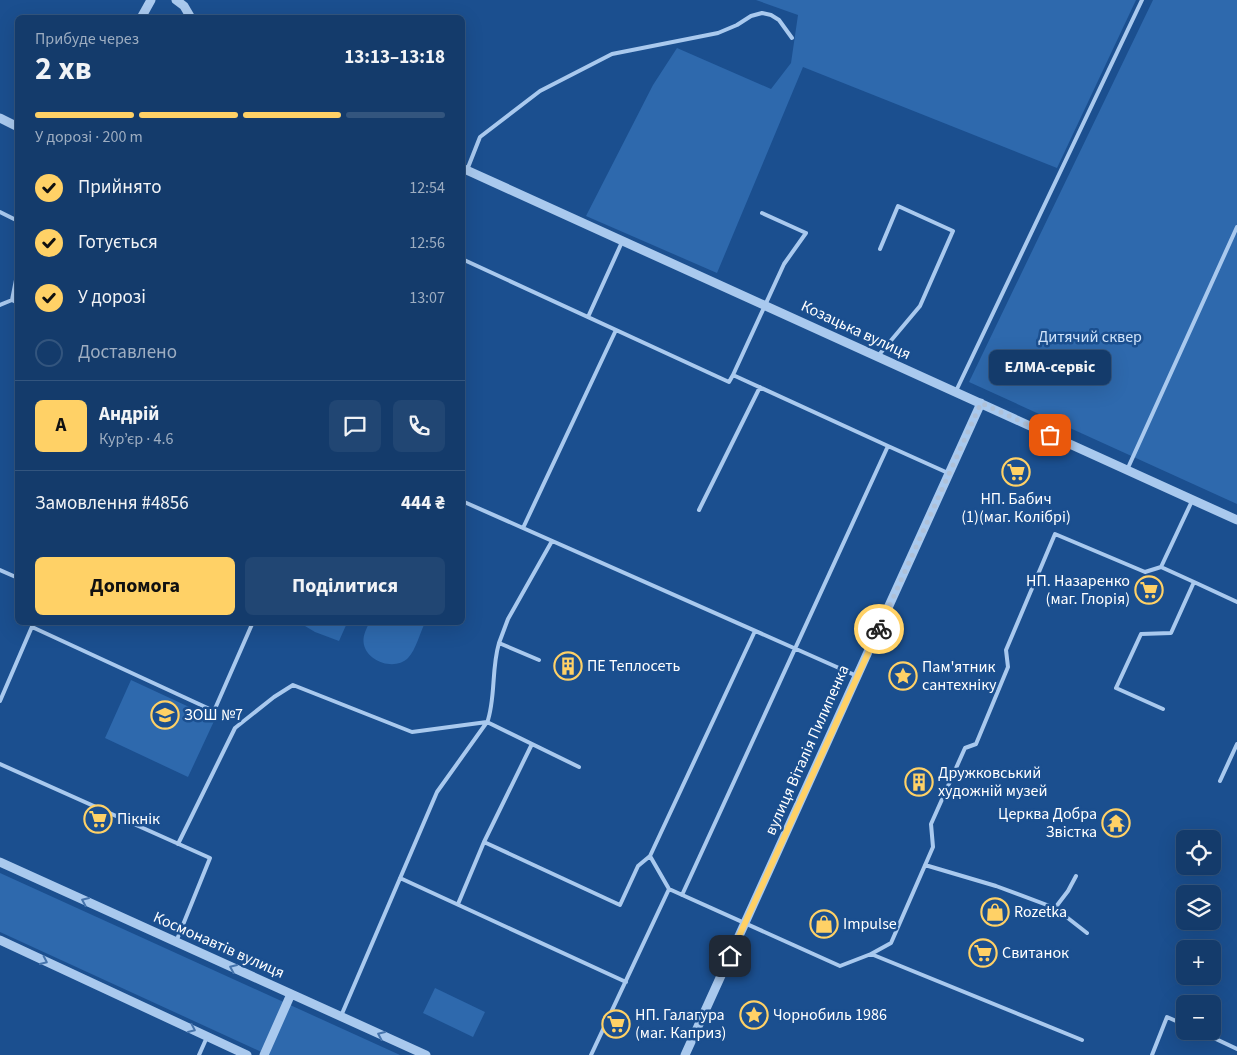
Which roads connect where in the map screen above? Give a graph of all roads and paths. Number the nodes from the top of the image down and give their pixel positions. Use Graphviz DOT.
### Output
graph roads {
  1 [pos="151,0"];
  2 [pos="176,0"];
  3 [pos="1142,0"];
  4 [pos="143,15"];
  5 [pos="188,15"];
  6 [pos="792,38"];
  7 [pos="0,118"];
  8 [pos="15,126"];
  9 [pos="465,169"];
  10 [pos="0,212"];
  11 [pos="762,213"];
  12 [pos="15,220"];
  13 [pos="1237,227"];
  14 [pos="623,240"];
  15 [pos="880,249"];
  16 [pos="465,259"];
  17 [pos="15,285"];
  18 [pos="12,300"];
  19 [pos="15,302"];
  20 [pos="765,304"];
  21 [pos="0,305"];
  22 [pos="588,317"];
  23 [pos="616,330"];
  24 [pos="878,356"];
  25 [pos="733,374"];
  26 [pos="760,387"];
  27 [pos="956,392"];
  28 [pos="981,403"];
  29 [pos="888,446"];
  30 [pos="1127,470"];
  31 [pos="949,474"];
  32 [pos="1192,500"];
  33 [pos="465,502"];
  34 [pos="699,510"];
  35 [pos="1237,520"];
  36 [pos="523,528"];
  37 [pos="552,541"];
  38 [pos="1161,567"];
  39 [pos="0,570"];
  40 [pos="15,577"];
  41 [pos="1194,582"];
  42 [pos="1237,602"];
  43 [pos="33,625"];
  44 [pos="252,625"];
  45 [pos="754,631"];
  46 [pos="499,643"];
  47 [pos="796,649"];
  48 [pos="539,660"];
  49 [pos="857,676"];
  50 [pos="0,701"];
  51 [pos="1163,709"];
  52 [pos="487,722"];
  53 [pos="1237,744"];
  54 [pos="530,746"];
  55 [pos="0,764"];
  56 [pos="578,767"];
  57 [pos="1220,781"];
  58 [pos="484,842"];
  59 [pos="178,844"];
  60 [pos="650,856"];
  61 [pos="0,862"];
  62 [pos="925,865"];
  63 [pos="1076,876"];
  64 [pos="400,878"];
  65 [pos="669,889"];
  66 [pos="682,895"];
  67 [pos="458,904"];
  68 [pos="1055,908"];
  69 [pos="745,922"];
  70 [pos="1087,933"];
  71 [pos="0,940"];
  72 [pos="176,942"];
  73 [pos="871,954"];
  74 [pos="626,982"];
  75 [pos="291,994"];
  76 [pos="340,1016"];
  77 [pos="1176,1021"];
  78 [pos="207,1037"];
  79 [pos="1082,1040"];
  80 [pos="1218,1040"];
  81 [pos="1237,1049"];
  82 [pos="199,1055"];
  83 [pos="247,1055"];
  84 [pos="264,1055"];
  85 [pos="426,1055"];
  86 [pos="591,1055"];
  87 [pos="685,1055"];
  88 [pos="1152,1055"];
  1 -- 4 [label="street"];
  2 -- 5 [label="street"];
  3 -- 27 [label="lane"];
  6 -- 9 [label="lane"];
  7 -- 8 [label="street"];
  9 -- 14 [label="street, Козацька вулиця"];
  10 -- 12 [label="lane"];
  11 -- 20 [label="lane"];
  13 -- 30 [label="lane"];
  14 -- 20 [label="street, Козацька вулиця"];
  14 -- 22 [label="lane"];
  15 -- 24 [label="lane"];
  16 -- 22 [label="lane"];
  17 -- 18 [label="lane"];
  18 -- 19 [label="lane"];
  18 -- 21 [label="lane"];
  20 -- 24 [label="street, Козацька вулиця"];
  20 -- 25 [label="lane"];
  22 -- 23 [label="lane"];
  23 -- 25 [label="lane"];
  23 -- 36 [label="lane"];
  24 -- 27 [label="street, Козацька вулиця"];
  25 -- 26 [label="lane"];
  26 -- 29 [label="lane"];
  26 -- 34 [label="lane"];
  27 -- 28 [label="street, Козацька вулиця"];
  28 -- 30 [label="street, Козацька вулиця"];
  28 -- 31 [label="street, вулиця Віталія Пилипенка"];
  29 -- 31 [label="lane"];
  29 -- 47 [label="lane"];
  30 -- 32 [label="street, Козацька вулиця"];
  31 -- 49 [label="street, вулиця Віталія Пилипенка"];
  32 -- 35 [label="street, Козацька вулиця"];
  32 -- 38 [label="lane"];
  33 -- 36 [label="lane"];
  36 -- 37 [label="lane"];
  37 -- 45 [label="lane"];
  37 -- 46 [label="lane"];
  38 -- 41 [label="lane"];
  38 -- 62 [label="lane"];
  39 -- 40 [label="lane"];
  41 -- 42 [label="lane"];
  41 -- 51 [label="lane"];
  43 -- 44 [label="lane"];
  43 -- 50 [label="lane"];
  45 -- 47 [label="lane"];
  45 -- 60 [label="lane"];
  46 -- 48 [label="lane"];
  46 -- 52 [label="lane"];
  47 -- 49 [label="lane"];
  47 -- 66 [label="lane"];
  49 -- 69 [label="street, вулиця Віталія Пилипенка"];
  52 -- 54 [label="lane"];
  52 -- 59 [label="lane"];
  52 -- 64 [label="lane"];
  53 -- 57 [label="lane"];
  54 -- 56 [label="lane"];
  54 -- 58 [label="lane"];
  55 -- 59 [label="lane"];
  58 -- 60 [label="lane"];
  58 -- 67 [label="lane"];
  59 -- 72 [label="lane"];
  60 -- 65 [label="lane"];
  72 -- 61 [label="street, Космонавтів вулиця, one-way"];
  62 -- 68 [label="lane"];
  62 -- 73 [label="lane"];
  63 -- 68 [label="lane"];
  64 -- 67 [label="lane"];
  64 -- 76 [label="lane"];
  65 -- 66 [label="lane"];
  65 -- 74 [label="lane"];
  66 -- 69 [label="lane"];
  67 -- 74 [label="lane"];
  68 -- 70 [label="lane"];
  69 -- 73 [label="lane"];
  69 -- 87 [label="street, вулиця Віталія Пилипенка"];
  71 -- 78 [label="street, one-way"];
  75 -- 72 [label="street, Космонавтів вулиця, one-way"];
  73 -- 79 [label="lane"];
  74 -- 86 [label="lane"];
  75 -- 76 [label="street, Космонавтів вулиця"];
  75 -- 84 [label="street"];
  85 -- 76 [label="street, Космонавтів вулиця, one-way"];
  77 -- 88 [label="lane"];
  78 -- 82 [label="lane"];
  78 -- 83 [label="street"];
  80 -- 81 [label="lane"];
}
